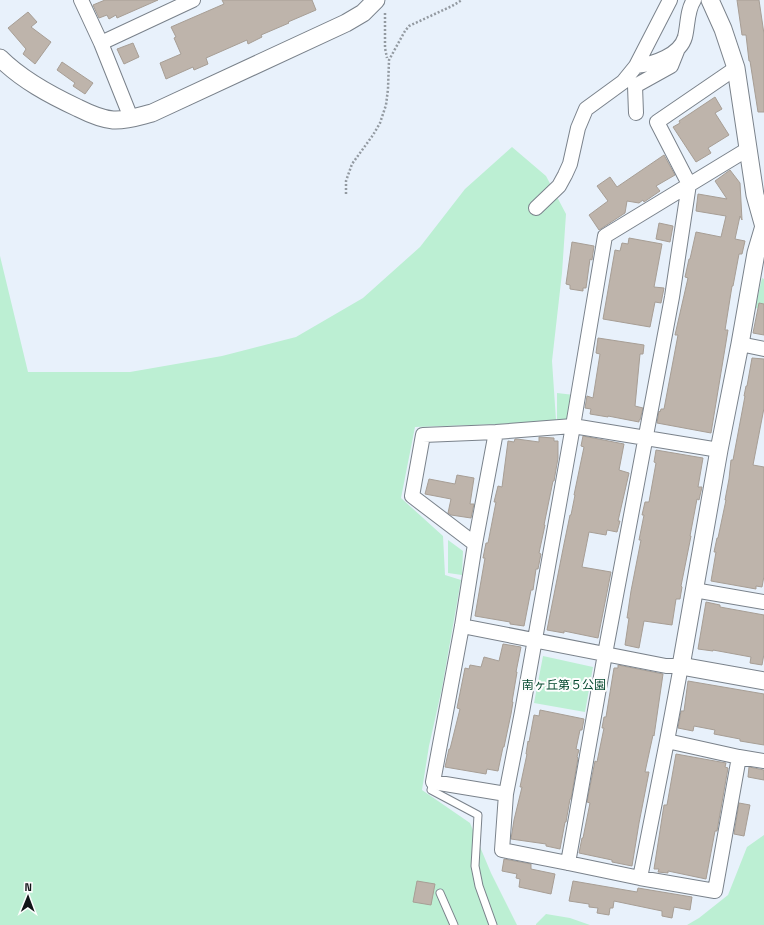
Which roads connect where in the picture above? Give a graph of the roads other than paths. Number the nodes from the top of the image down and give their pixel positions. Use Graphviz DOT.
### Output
graph roads {
  1 [pos="81,0"];
  2 [pos="193,0"];
  3 [pos="670,0"];
  4 [pos="694,0"];
  5 [pos="710,0"];
  6 [pos="377,2"];
  7 [pos="171,4"];
  8 [pos="101,43"];
  9 [pos="677,51"];
  10 [pos="0,58"];
  11 [pos="636,66"];
  12 [pos="736,68"];
  13 [pos="636,112"];
  14 [pos="131,118"];
  15 [pos="748,149"];
  16 [pos="690,184"];
  17 [pos="536,208"];
  18 [pos="764,226"];
  19 [pos="740,344"];
  20 [pos="764,349"];
  21 [pos="573,426"];
  22 [pos="496,432"];
  23 [pos="646,438"];
  24 [pos="719,450"];
  25 [pos="474,544"];
  26 [pos="694,590"];
  27 [pos="764,602"];
  28 [pos="462,626"];
  29 [pos="535,641"];
  30 [pos="605,654"];
  31 [pos="681,666"];
  32 [pos="764,681"];
  33 [pos="667,741"];
  34 [pos="739,757"];
  35 [pos="764,761"];
  36 [pos="433,782"];
  37 [pos="506,794"];
  38 [pos="568,863"];
  39 [pos="640,878"];
  40 [pos="440,893"];
  41 [pos="454,925"];
  42 [pos="493,925"];
  1 -- 8 [label="street"];
  2 -- 7 [label="street"];
  3 -- 11 [label="street"];
  4 -- 9 [label="street"];
  5 -- 12 [label="street"];
  6 -- 14 [label="street"];
  7 -- 8 [label="street"];
  8 -- 14 [label="street"];
  9 -- 11 [label="street"];
  9 -- 13 [label="street"];
  10 -- 14 [label="street"];
  11 -- 17 [label="street"];
  12 -- 15 [label="street"];
  12 -- 16 [label="street"];
  15 -- 16 [label="street"];
  15 -- 18 [label="street"];
  16 -- 21 [label="street"];
  16 -- 23 [label="street"];
  18 -- 19 [label="street"];
  19 -- 20 [label="street"];
  19 -- 24 [label="street"];
  21 -- 22 [label="street"];
  21 -- 23 [label="street"];
  21 -- 29 [label="street"];
  22 -- 25 [label="street"];
  22 -- 25 [label="street"];
  23 -- 24 [label="street"];
  23 -- 30 [label="street"];
  24 -- 26 [label="street"];
  25 -- 28 [label="street"];
  26 -- 27 [label="street"];
  26 -- 31 [label="street"];
  28 -- 29 [label="street"];
  28 -- 36 [label="street"];
  29 -- 30 [label="street"];
  29 -- 37 [label="street"];
  30 -- 31 [label="street"];
  30 -- 38 [label="street"];
  31 -- 32 [label="street"];
  31 -- 33 [label="street"];
  33 -- 34 [label="street"];
  33 -- 39 [label="street"];
  34 -- 35 [label="street"];
  34 -- 39 [label="street"];
  36 -- 37 [label="street"];
  36 -- 42 [label="lane"];
  37 -- 38 [label="street"];
  38 -- 39 [label="street"];
  40 -- 41 [label="lane"];
}
